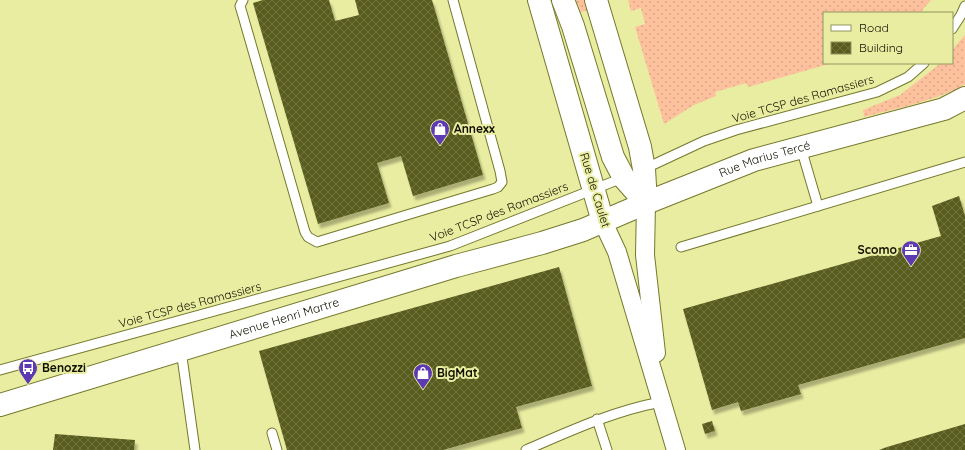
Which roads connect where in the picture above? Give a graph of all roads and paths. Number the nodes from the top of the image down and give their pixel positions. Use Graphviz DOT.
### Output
graph roads {
  1 [pos="243,0"];
  2 [pos="453,0"];
  3 [pos="539,0"];
  4 [pos="563,0"];
  5 [pos="596,0"];
  6 [pos="965,6"];
  7 [pos="953,27"];
  8 [pos="923,64"];
  9 [pos="965,98"];
  10 [pos="801,148"];
  11 [pos="965,162"];
  12 [pos="634,173"];
  13 [pos="594,189"];
  14 [pos="646,203"];
  15 [pos="818,206"];
  16 [pos="603,222"];
  17 [pos="569,235"];
  18 [pos="681,247"];
  19 [pos="181,350"];
  20 [pos="0,370"];
  21 [pos="661,402"];
  22 [pos="0,405"];
  23 [pos="597,419"];
  24 [pos="272,433"];
  25 [pos="195,450"];
  26 [pos="277,450"];
  27 [pos="526,450"];
  28 [pos="607,450"];
  29 [pos="676,450"];
  1 -- 2 [label="lane"];
  3 -- 13 [label="main road, Rue de Caulet"];
  4 -- 12 [label="main road, Rue de Caulet"];
  5 -- 12 [label="main road, Rue de Caulet"];
  6 -- 7 [label="lane"];
  8 -- 12 [label="lane, Voie TCSP des Ramassiers"];
  9 -- 10 [label="main road, Rue Marius Tercé"];
  10 -- 14 [label="main road, Rue Marius Tercé"];
  10 -- 15 [label="lane"];
  11 -- 15 [label="lane"];
  12 -- 13 [label="lane, Voie TCSP des Ramassiers"];
  12 -- 14 [label="main road, Rue de Caulet"];
  13 -- 16 [label="main road, Rue de Caulet"];
  13 -- 20 [label="lane, Voie TCSP des Ramassiers"];
  14 -- 16 [label="main road, Rue Marius Tercé"];
  14 -- 21 [label="street, Rue de Caulet"];
  15 -- 18 [label="lane"];
  16 -- 17 [label="main road, Rue Marius Tercé"];
  16 -- 21 [label="street, Rue de Caulet"];
  17 -- 19 [label="main road, Avenue Henri Martre"];
  19 -- 22 [label="main road, Avenue Henri Martre"];
  19 -- 25 [label="lane"];
  21 -- 23 [label="lane"];
  21 -- 29 [label="street, Rue de Caulet"];
  23 -- 27 [label="lane"];
  23 -- 28 [label="lane"];
  24 -- 26 [label="lane"];
}
